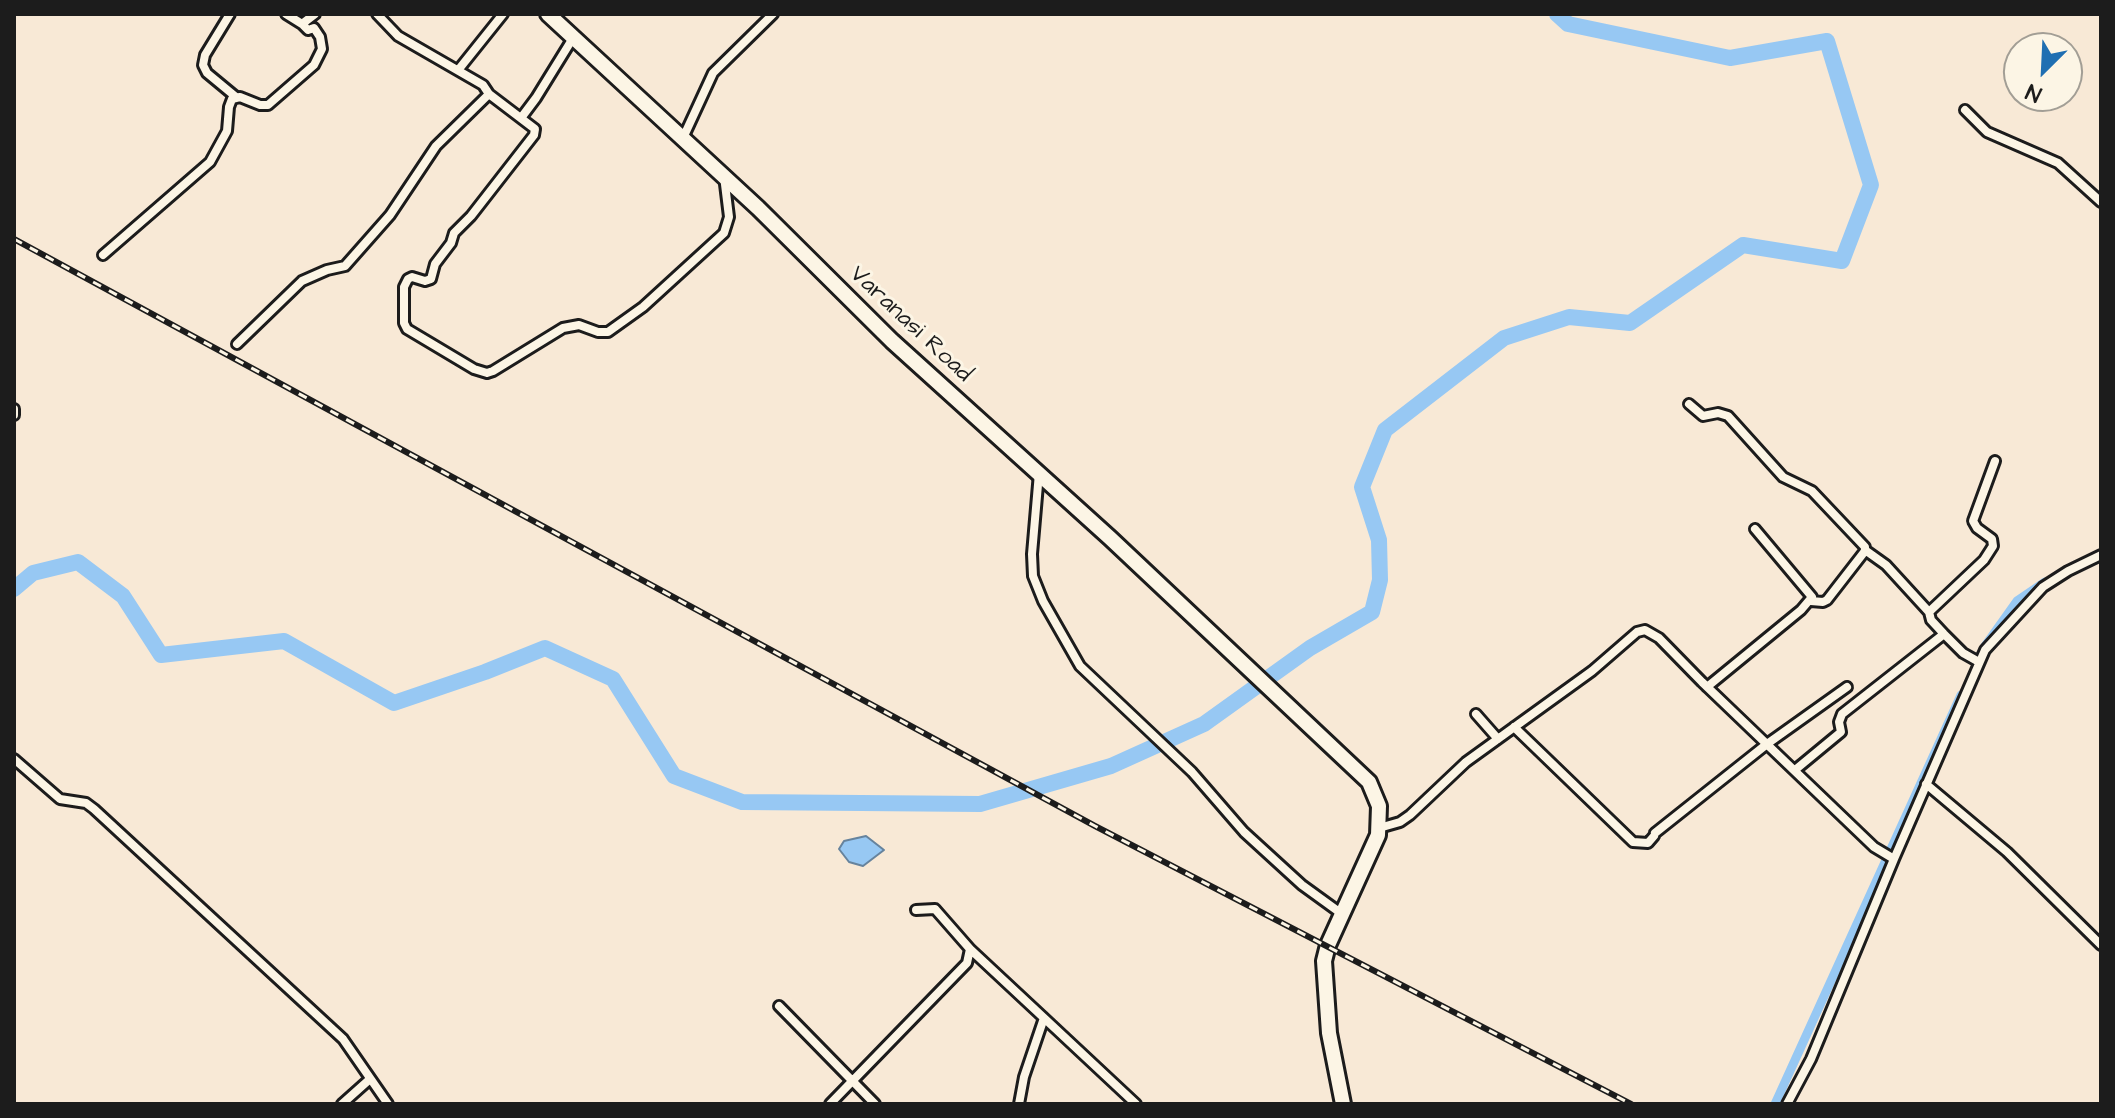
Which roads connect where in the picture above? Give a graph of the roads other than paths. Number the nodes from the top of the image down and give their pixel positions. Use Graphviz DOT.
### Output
graph roads {
  1 [pos="230,14"];
  2 [pos="286,14"];
  3 [pos="315,14"];
  4 [pos="377,14"];
  5 [pos="503,14"];
  6 [pos="548,14"];
  7 [pos="773,14"];
  8 [pos="302,24"];
  9 [pos="573,38"];
  10 [pos="459,69"];
  11 [pos="489,94"];
  12 [pos="236,97"];
  13 [pos="1965,110"];
  14 [pos="521,118"];
  15 [pos="682,139"];
  16 [pos="724,175"];
  17 [pos="2101,202"];
  18 [pos="103,255"];
  19 [pos="237,344"];
  20 [pos="1689,404"];
  21 [pos="1995,461"];
  22 [pos="1039,473"];
  23 [pos="1755,529"];
  24 [pos="1865,550"];
  25 [pos="2101,555"];
  26 [pos="1811,601"];
  27 [pos="1929,612"];
  28 [pos="1944,634"];
  29 [pos="1976,660"];
  30 [pos="1707,687"];
  31 [pos="1847,687"];
  32 [pos="1476,714"];
  33 [pos="1514,727"];
  34 [pos="1498,739"];
  35 [pos="1767,744"];
  36 [pos="14,759"];
  37 [pos="1795,770"];
  38 [pos="1926,784"];
  39 [pos="1379,828"];
  40 [pos="1891,857"];
  41 [pos="916,910"];
  42 [pos="1342,914"];
  43 [pos="2101,945"];
  44 [pos="970,949"];
  45 [pos="779,1006"];
  46 [pos="1044,1018"];
  47 [pos="370,1079"];
  48 [pos="852,1083"];
  49 [pos="342,1104"];
  50 [pos="388,1104"];
  51 [pos="830,1104"];
  52 [pos="875,1104"];
  53 [pos="1019,1104"];
  54 [pos="1136,1104"];
  55 [pos="1343,1104"];
  56 [pos="1787,1104"];
  1 -- 12 [label="street"];
  2 -- 8 [label="street"];
  3 -- 8 [label="street"];
  4 -- 10 [label="street"];
  5 -- 10 [label="street"];
  6 -- 9 [label="highway, Varanasi Road"];
  7 -- 15 [label="street"];
  8 -- 12 [label="street"];
  9 -- 14 [label="street"];
  9 -- 15 [label="highway, Varanasi Road"];
  10 -- 11 [label="street"];
  11 -- 14 [label="street"];
  11 -- 19 [label="street"];
  12 -- 18 [label="street"];
  13 -- 17 [label="street"];
  14 -- 16 [label="street"];
  15 -- 16 [label="highway, Varanasi Road"];
  16 -- 22 [label="highway, Varanasi Road"];
  20 -- 24 [label="street"];
  21 -- 27 [label="street"];
  22 -- 39 [label="highway, Varanasi Road"];
  22 -- 42 [label="street"];
  23 -- 26 [label="street"];
  24 -- 26 [label="street"];
  24 -- 27 [label="street"];
  25 -- 29 [label="street"];
  26 -- 30 [label="street"];
  27 -- 28 [label="street"];
  28 -- 29 [label="street"];
  28 -- 37 [label="street"];
  29 -- 38 [label="street"];
  30 -- 33 [label="street"];
  30 -- 35 [label="street"];
  31 -- 35 [label="street"];
  32 -- 34 [label="street"];
  33 -- 34 [label="street"];
  33 -- 35 [label="street"];
  34 -- 39 [label="street"];
  35 -- 37 [label="street"];
  36 -- 47 [label="street"];
  37 -- 40 [label="street"];
  38 -- 40 [label="street"];
  38 -- 43 [label="street"];
  39 -- 42 [label="highway"];
  40 -- 56 [label="street"];
  41 -- 44 [label="street"];
  42 -- 55 [label="highway"];
  44 -- 46 [label="street"];
  44 -- 48 [label="street"];
  45 -- 48 [label="street"];
  46 -- 53 [label="street"];
  46 -- 54 [label="street"];
  47 -- 49 [label="street"];
  47 -- 50 [label="street"];
  48 -- 51 [label="street"];
  48 -- 52 [label="street"];
}
